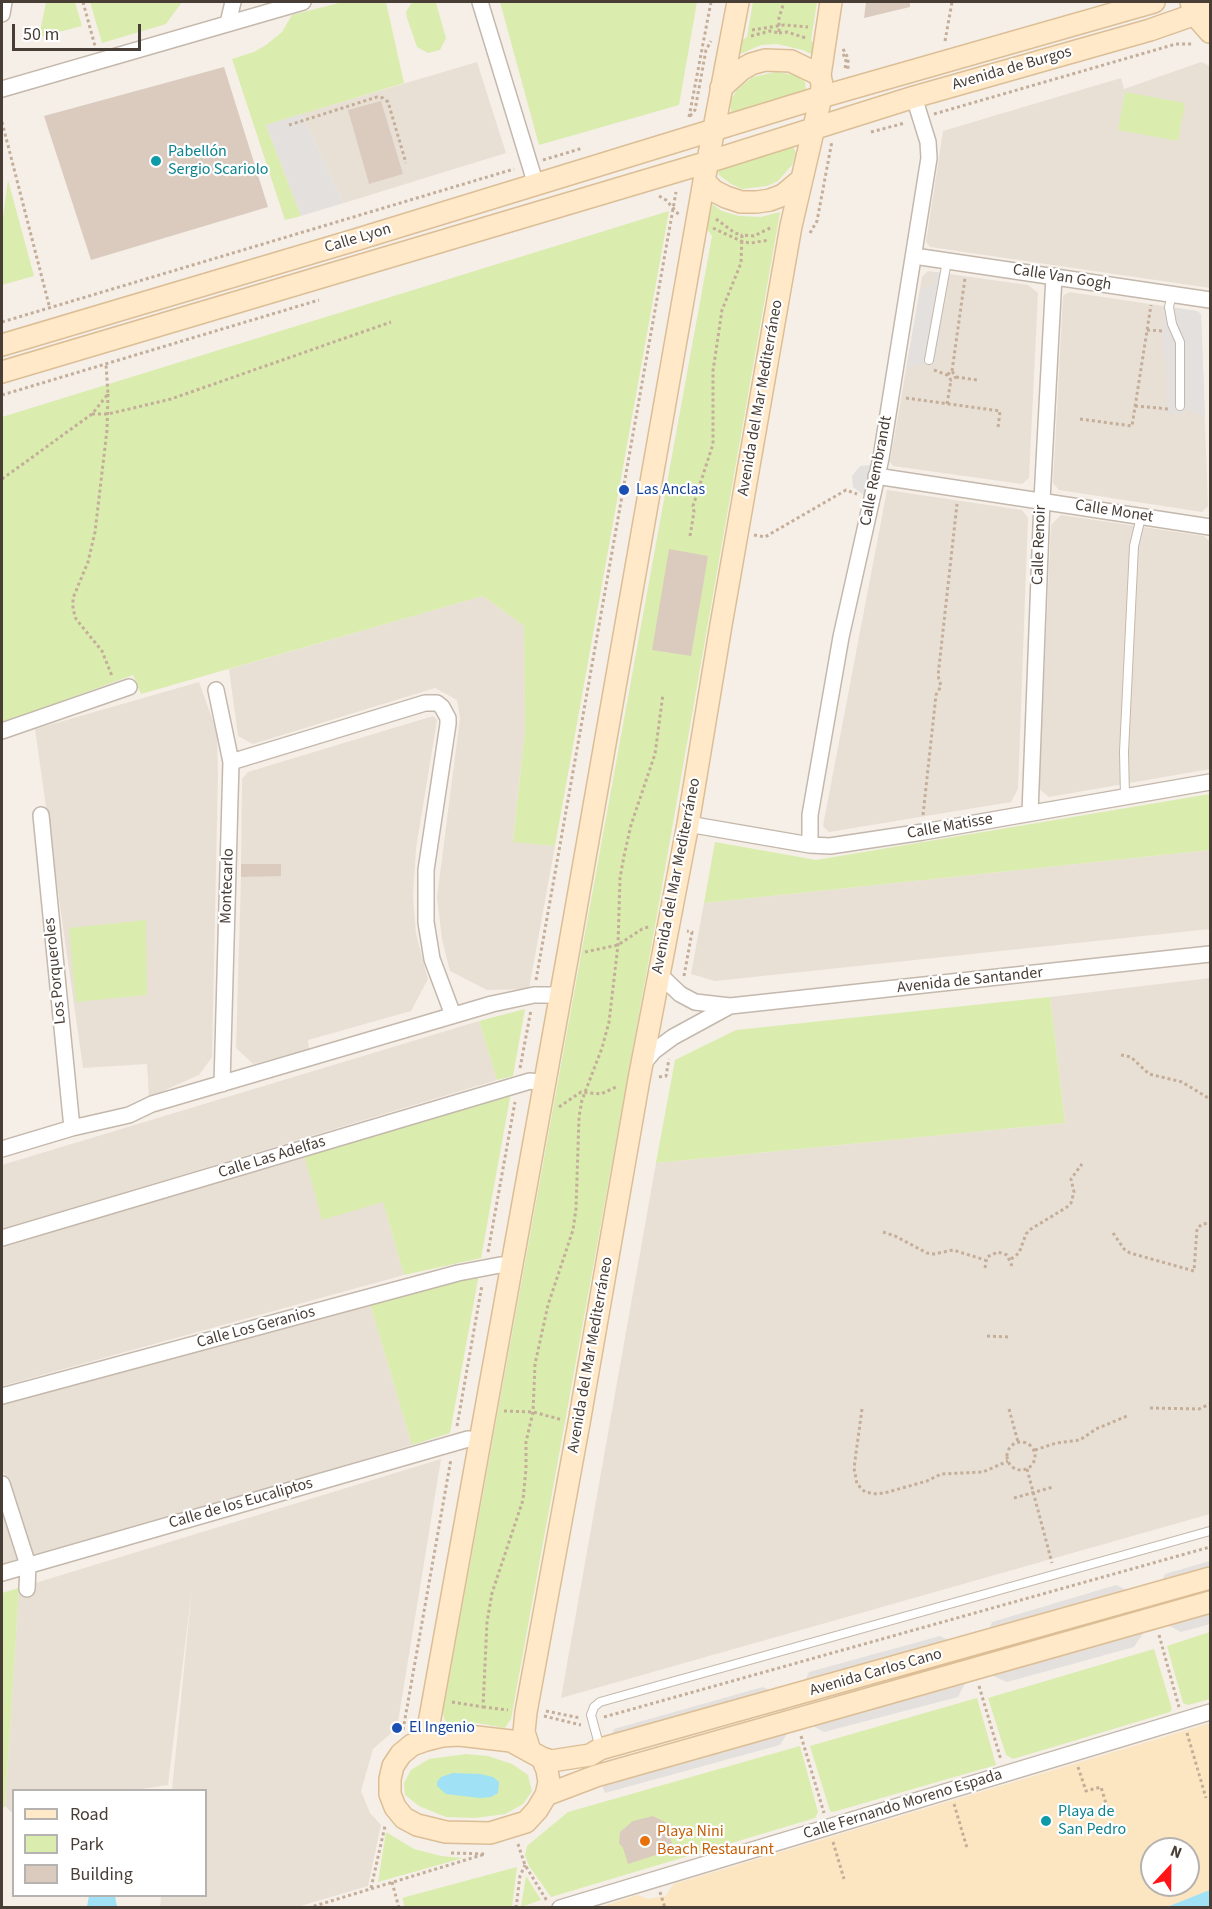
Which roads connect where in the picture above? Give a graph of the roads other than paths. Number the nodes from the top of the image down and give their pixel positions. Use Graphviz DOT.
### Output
graph roads {
  1 [pos="4,2"];
  2 [pos="233,2"];
  3 [pos="303,2"];
  4 [pos="480,2"];
  5 [pos="738,2"];
  6 [pos="831,2"];
  7 [pos="1154,2"];
  8 [pos="1199,9"];
  9 [pos="2,14"];
  10 [pos="228,23"];
  11 [pos="1202,38"];
  12 [pos="820,75"];
  13 [pos="722,88"];
  14 [pos="2,89"];
  15 [pos="820,97"];
  16 [pos="915,97"];
  17 [pos="814,128"];
  18 [pos="713,131"];
  19 [pos="706,171"];
  20 [pos="801,180"];
  21 [pos="536,185"];
  22 [pos="914,256"];
  23 [pos="946,261"];
  24 [pos="1054,276"];
  25 [pos="1172,294"];
  26 [pos="1210,300"];
  27 [pos="2,345"];
  28 [pos="929,360"];
  29 [pos="2,372"];
  30 [pos="1180,406"];
  31 [pos="876,476"];
  32 [pos="1042,500"];
  33 [pos="1141,517"];
  34 [pos="1210,527"];
  35 [pos="122,689"];
  36 [pos="216,690"];
  37 [pos="2,731"];
  38 [pos="231,762"];
  39 [pos="1210,782"];
  40 [pos="1125,797"];
  41 [pos="1030,813"];
  42 [pos="41,815"];
  43 [pos="688,824"];
  44 [pos="810,845"];
  45 [pos="1210,954"];
  46 [pos="659,974"];
  47 [pos="560,995"];
  48 [pos="730,1006"];
  49 [pos="453,1015"];
  50 [pos="640,1073"];
  51 [pos="544,1083"];
  52 [pos="222,1084"];
  53 [pos="72,1128"];
  54 [pos="2,1149"];
  55 [pos="2,1238"];
  56 [pos="512,1267"];
  57 [pos="2,1396"];
  58 [pos="481,1441"];
  59 [pos="2,1484"];
  60 [pos="1210,1531"];
  61 [pos="28,1565"];
  62 [pos="2,1573"];
  63 [pos="1210,1578"];
  64 [pos="27,1589"];
  65 [pos="1210,1602"];
  66 [pos="1210,1712"];
  67 [pos="426,1740"];
  68 [pos="600,1749"];
  69 [pos="536,1755"];
  70 [pos="546,1795"];
  71 [pos="560,1908"];
  1 -- 9 [label="street"];
  2 -- 10 [label="street"];
  3 -- 10 [label="street"];
  4 -- 21 [label="street"];
  5 -- 13 [label="street"];
  6 -- 12 [label="street, Avenida del Mar Mediterráneo"];
  7 -- 15 [label="street, Avenida de Burgos"];
  8 -- 11 [label="street"];
  8 -- 16 [label="street, Avenida de Burgos"];
  10 -- 14 [label="street"];
  12 -- 13 [label="street"];
  12 -- 15 [label="street, Avenida del Mar Mediterráneo"];
  13 -- 18 [label="street"];
  15 -- 17 [label="street, Avenida del Mar Mediterráneo"];
  15 -- 18 [label="street, Avenida de Burgos"];
  16 -- 17 [label="street, Avenida de Burgos"];
  16 -- 22 [label="street, Calle Rembrandt"];
  17 -- 19 [label="street, Calle Lyon"];
  17 -- 20 [label="street, Avenida del Mar Mediterráneo"];
  18 -- 19 [label="street"];
  18 -- 21 [label="street, Calle Lyon"];
  19 -- 20 [label="street"];
  19 -- 29 [label="street, Calle Lyon"];
  19 -- 47 [label="street"];
  20 -- 43 [label="street, Avenida del Mar Mediterráneo"];
  21 -- 27 [label="street, Calle Lyon"];
  22 -- 23 [label="street, Calle Van Gogh"];
  22 -- 31 [label="street, Calle Rembrandt"];
  23 -- 24 [label="street, Calle Van Gogh"];
  23 -- 28 [label="lane"];
  24 -- 25 [label="street, Calle Van Gogh"];
  24 -- 32 [label="street, Calle Renoir"];
  25 -- 26 [label="street, Calle Van Gogh"];
  25 -- 30 [label="lane"];
  31 -- 32 [label="street, Calle Monet"];
  31 -- 44 [label="street, Calle Rembrandt"];
  32 -- 33 [label="street, Calle Monet"];
  32 -- 41 [label="street, Calle Renoir"];
  33 -- 34 [label="street, Calle Monet"];
  33 -- 40 [label="lane"];
  35 -- 37 [label="street"];
  36 -- 38 [label="street, Montecarlo"];
  38 -- 49 [label="street"];
  38 -- 52 [label="street, Montecarlo"];
  39 -- 40 [label="street, Calle Matisse"];
  40 -- 41 [label="street, Calle Matisse"];
  41 -- 44 [label="street, Calle Matisse"];
  42 -- 53 [label="street, Los Porqueroles"];
  43 -- 44 [label="street, Calle Matisse"];
  43 -- 46 [label="street, Avenida del Mar Mediterráneo"];
  45 -- 48 [label="street, Avenida de Santander"];
  46 -- 48 [label="street, Avenida de Santander"];
  46 -- 50 [label="street, Avenida del Mar Mediterráneo"];
  47 -- 49 [label="street"];
  47 -- 51 [label="street"];
  48 -- 50 [label="street, Avenida de Santander"];
  49 -- 52 [label="street"];
  50 -- 69 [label="street, Avenida del Mar Mediterráneo"];
  51 -- 55 [label="street, Calle Las Adelfas"];
  51 -- 56 [label="street"];
  52 -- 53 [label="street"];
  53 -- 54 [label="street"];
  56 -- 57 [label="street, Calle Los Geranios"];
  56 -- 58 [label="street"];
  58 -- 61 [label="street, Calle de los Eucaliptos"];
  58 -- 67 [label="street"];
  59 -- 61 [label="street"];
  60 -- 68 [label="lane"];
  61 -- 62 [label="street, Calle de los Eucaliptos"];
  61 -- 64 [label="street"];
  63 -- 68 [label="street, Avenida Carlos Cano"];
  65 -- 70 [label="street, Avenida Carlos Cano"];
  66 -- 71 [label="street, Calle Fernando Moreno Espada"];
  67 -- 69 [label="street"];
  67 -- 70 [label="street"];
  68 -- 69 [label="street, Avenida Carlos Cano"];
  69 -- 70 [label="street"];
}
